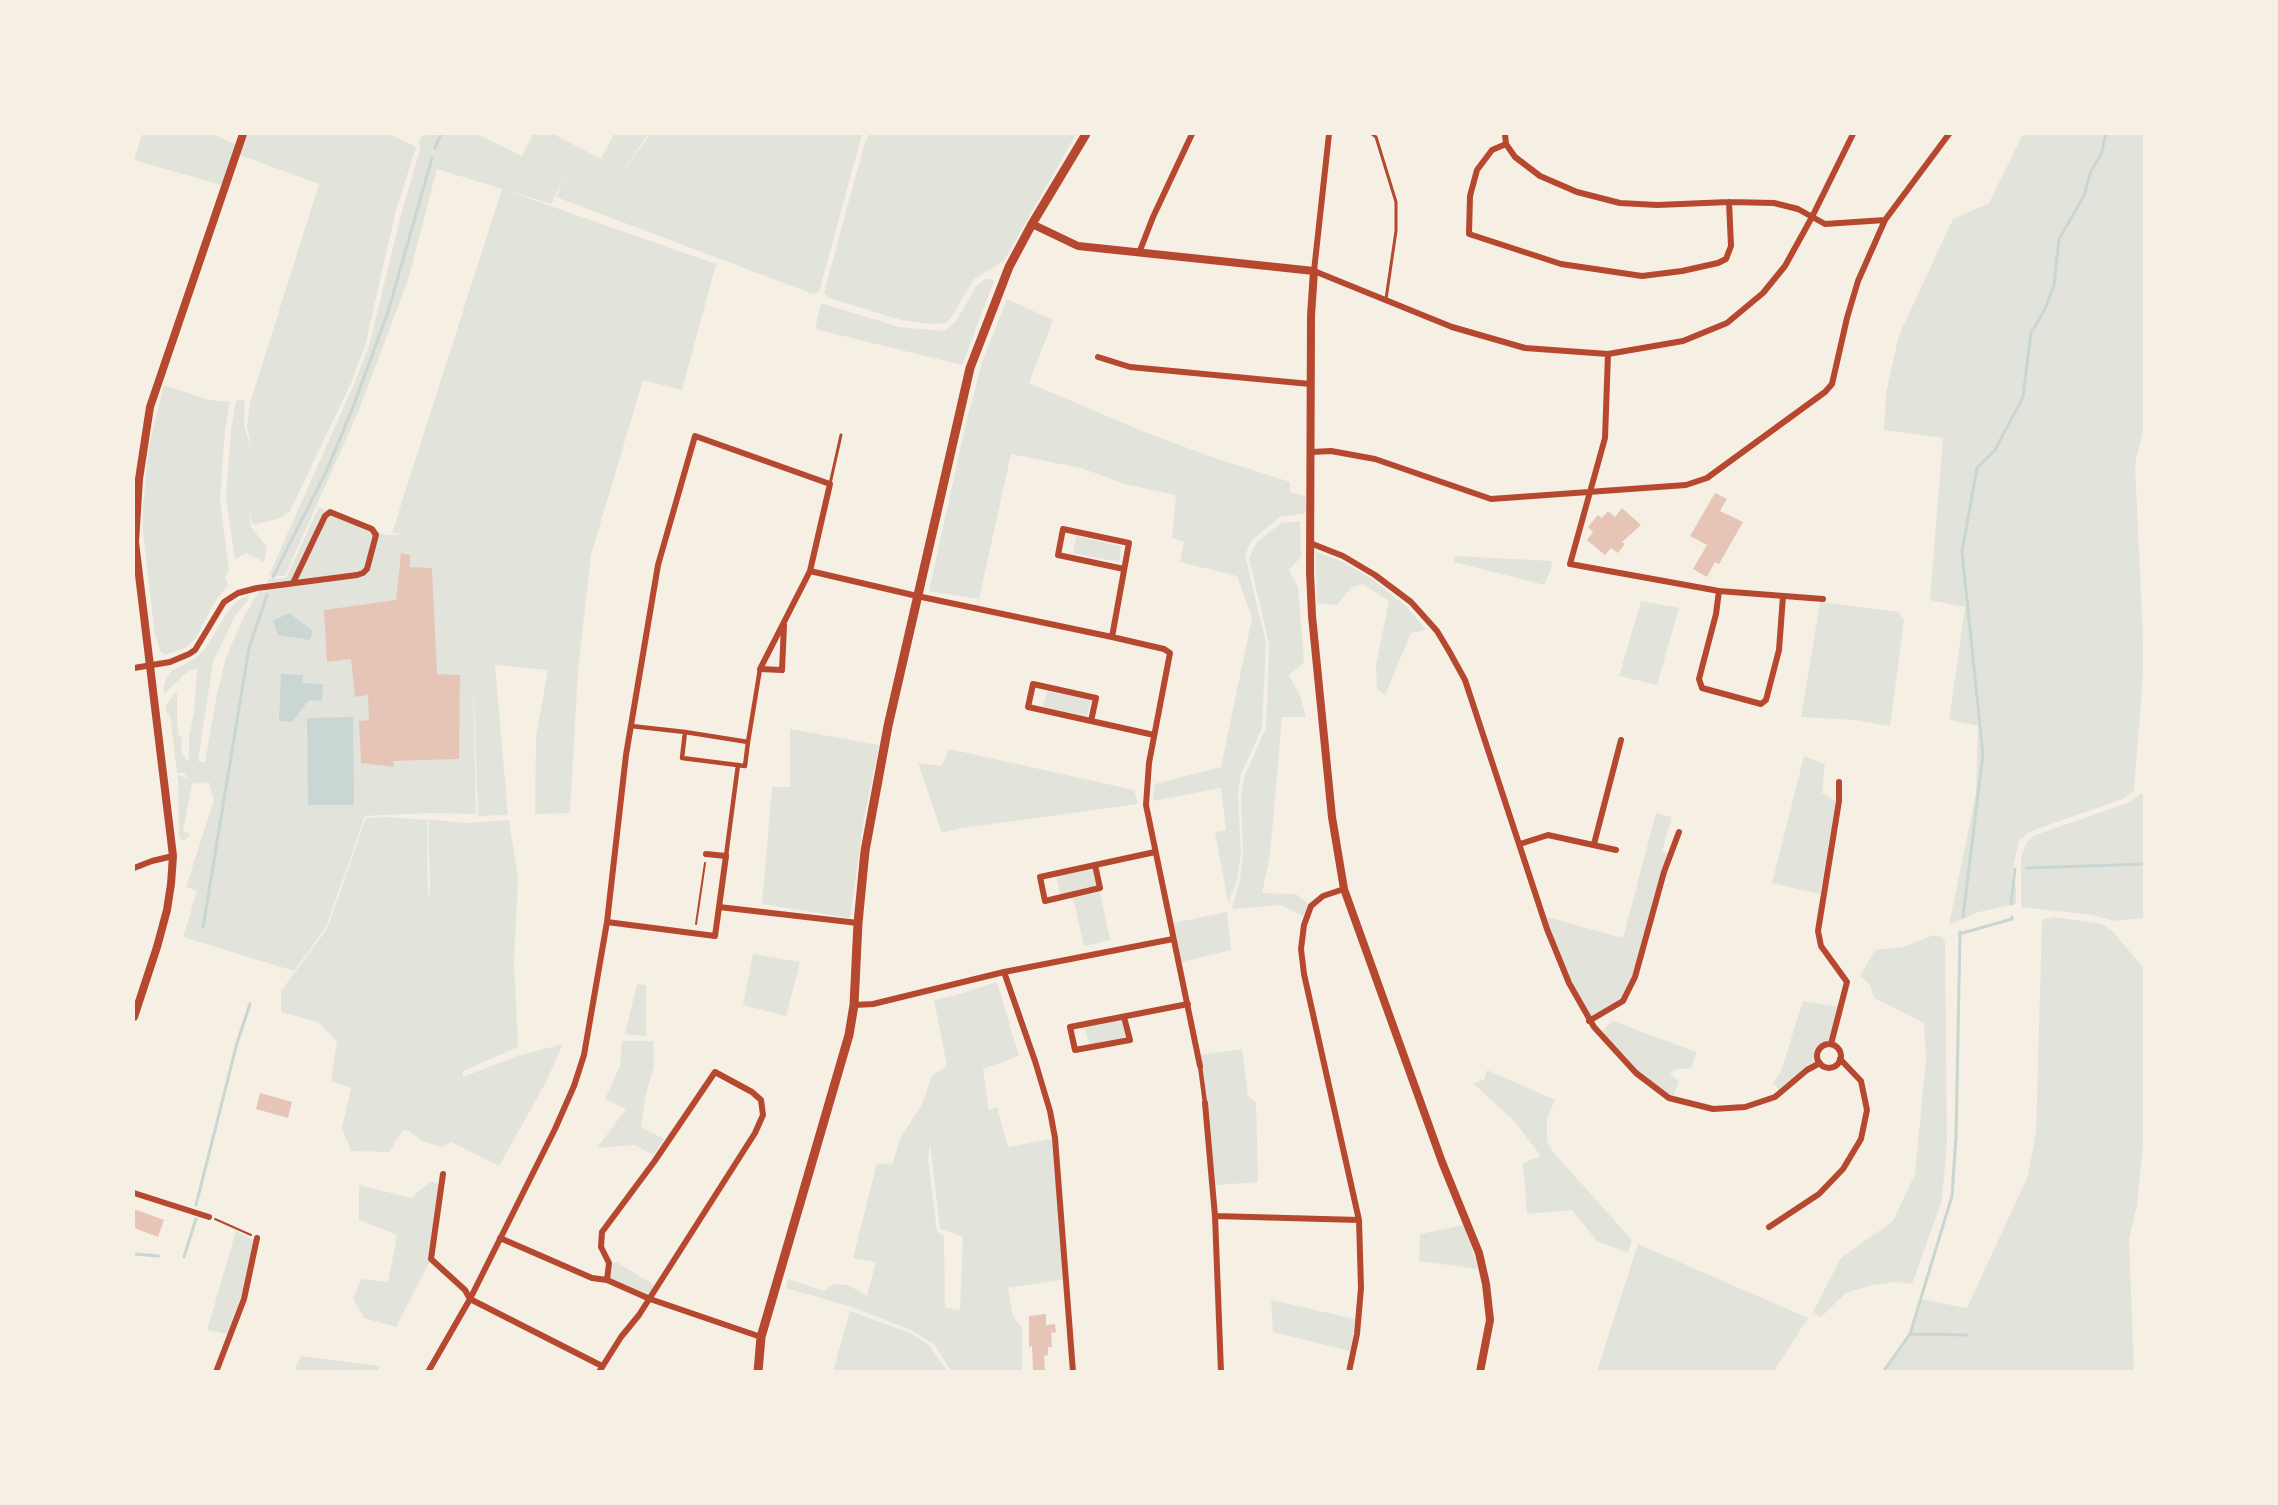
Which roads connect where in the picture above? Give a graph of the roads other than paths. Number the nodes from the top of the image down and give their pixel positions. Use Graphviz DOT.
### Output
graph roads {
  1 [pos="243,134"];
  2 [pos="1086,134"];
  3 [pos="1192,134"];
  4 [pos="1329,134"];
  5 [pos="1372,134"];
  6 [pos="1504,134"];
  7 [pos="1853,134"];
  8 [pos="1949,134"];
  9 [pos="1506,144"];
  10 [pos="1729,202"];
  11 [pos="1812,217"];
  12 [pos="1885,220"];
  13 [pos="1032,224"];
  14 [pos="1139,253"];
  15 [pos="1314,271"];
  16 [pos="1386,301"];
  17 [pos="1608,354"];
  18 [pos="1098,357"];
  19 [pos="1310,384"];
  20 [pos="841,435"];
  21 [pos="1312,452"];
  22 [pos="830,484"];
  23 [pos="1589,493"];
  24 [pos="1310,543"];
  25 [pos="1124,569"];
  26 [pos="810,571"];
  27 [pos="293,583"];
  28 [pos="1719,591"];
  29 [pos="1783,596"];
  30 [pos="917,597"];
  31 [pos="1822,599"];
  32 [pos="784,625"];
  33 [pos="1112,636"];
  34 [pos="150,666"];
  35 [pos="134,668"];
  36 [pos="760,669"];
  37 [pos="1091,721"];
  38 [pos="630,726"];
  39 [pos="685,732"];
  40 [pos="1154,735"];
  41 [pos="1621,740"];
  42 [pos="748,741"];
  43 [pos="738,765"];
  44 [pos="1839,782"];
  45 [pos="1679,832"];
  46 [pos="1520,844"];
  47 [pos="1594,844"];
  48 [pos="1616,850"];
  49 [pos="1155,852"];
  50 [pos="706,854"];
  51 [pos="172,856"];
  52 [pos="726,856"];
  53 [pos="1095,865"];
  54 [pos="134,868"];
  55 [pos="1344,889"];
  56 [pos="719,907"];
  57 [pos="607,922"];
  58 [pos="858,923"];
  59 [pos="1173,939"];
  60 [pos="1005,972"];
  61 [pos="1188,1004"];
  62 [pos="854,1005"];
  63 [pos="134,1017"];
  64 [pos="1124,1017"];
  65 [pos="1590,1022"];
  66 [pos="1831,1044"];
  67 [pos="1840,1059"];
  68 [pos="1820,1063"];
  69 [pos="1200,1066"];
  70 [pos="1205,1103"];
  71 [pos="443,1174"];
  72 [pos="134,1193"];
  73 [pos="1215,1216"];
  74 [pos="209,1217"];
  75 [pos="1359,1220"];
  76 [pos="1769,1227"];
  77 [pos="256,1238"];
  78 [pos="500,1238"];
  79 [pos="608,1280"];
  80 [pos="470,1299"];
  81 [pos="650,1299"];
  82 [pos="761,1337"];
  83 [pos="601,1369"];
  84 [pos="216,1371"];
  85 [pos="428,1371"];
  86 [pos="758,1371"];
  87 [pos="1073,1371"];
  88 [pos="1221,1371"];
  89 [pos="1349,1371"];
  90 [pos="1480,1371"];
  1 -- 34 [label="street"];
  2 -- 13 [label="main road"];
  3 -- 14 [label="street"];
  4 -- 15 [label="street"];
  5 -- 16 [label="lane"];
  6 -- 9 [label="street"];
  7 -- 11 [label="street"];
  8 -- 12 [label="street"];
  9 -- 10 [label="street"];
  9 -- 10 [label="street"];
  10 -- 11 [label="street"];
  11 -- 12 [label="street"];
  11 -- 17 [label="street"];
  12 -- 23 [label="street"];
  13 -- 14 [label="street"];
  13 -- 30 [label="main road"];
  14 -- 15 [label="street"];
  15 -- 16 [label="street"];
  15 -- 19 [label="street"];
  16 -- 17 [label="street"];
  17 -- 23 [label="street"];
  18 -- 19 [label="street"];
  19 -- 21 [label="street"];
  20 -- 22 [label="lane"];
  21 -- 23 [label="street"];
  21 -- 24 [label="street"];
  22 -- 26 [label="street"];
  22 -- 38 [label="street"];
  23 -- 28 [label="street"];
  24 -- 46 [label="street"];
  24 -- 55 [label="street"];
  25 -- 25 [label="street"];
  25 -- 33 [label="street"];
  26 -- 30 [label="street"];
  26 -- 32 [label="street"];
  27 -- 27 [label="street"];
  27 -- 34 [label="street"];
  28 -- 29 [label="street"];
  28 -- 29 [label="street"];
  29 -- 31 [label="street"];
  30 -- 33 [label="street"];
  30 -- 58 [label="main road"];
  32 -- 36 [label="street"];
  32 -- 36 [label="street"];
  33 -- 40 [label="street"];
  34 -- 35 [label="street"];
  34 -- 51 [label="street"];
  36 -- 42 [label="street"];
  37 -- 37 [label="street"];
  37 -- 40 [label="street"];
  38 -- 39 [label="street"];
  38 -- 57 [label="street"];
  39 -- 42 [label="street"];
  39 -- 43 [label="street"];
  40 -- 49 [label="street"];
  41 -- 47 [label="street"];
  42 -- 43 [label="street"];
  43 -- 52 [label="street"];
  44 -- 66 [label="street"];
  45 -- 65 [label="street"];
  46 -- 47 [label="street"];
  46 -- 65 [label="street"];
  47 -- 48 [label="street"];
  49 -- 53 [label="street"];
  49 -- 59 [label="street"];
  50 -- 52 [label="street"];
  51 -- 54 [label="street"];
  51 -- 63 [label="street"];
  52 -- 56 [label="street"];
  53 -- 53 [label="street"];
  55 -- 75 [label="street"];
  55 -- 90 [label="street"];
  56 -- 57 [label="street"];
  56 -- 58 [label="street"];
  57 -- 78 [label="street"];
  58 -- 62 [label="main road"];
  59 -- 60 [label="street"];
  59 -- 61 [label="street"];
  60 -- 62 [label="street"];
  60 -- 87 [label="street"];
  61 -- 64 [label="street"];
  61 -- 69 [label="street"];
  62 -- 82 [label="main road"];
  64 -- 64 [label="street"];
  65 -- 68 [label="street"];
  66 -- 67 [label="street"];
  66 -- 68 [label="street"];
  67 -- 68 [label="street"];
  67 -- 76 [label="street"];
  69 -- 70 [label="street"];
  70 -- 73 [label="street"];
  71 -- 80 [label="street"];
  72 -- 74 [label="street"];
  73 -- 75 [label="street"];
  73 -- 88 [label="street"];
  75 -- 89 [label="street"];
  77 -- 84 [label="street"];
  78 -- 79 [label="street"];
  78 -- 80 [label="street"];
  79 -- 81 [label="street"];
  79 -- 81 [label="street"];
  80 -- 83 [label="street"];
  80 -- 85 [label="street"];
  81 -- 82 [label="street"];
  81 -- 83 [label="street"];
  82 -- 86 [label="main road"];
}
